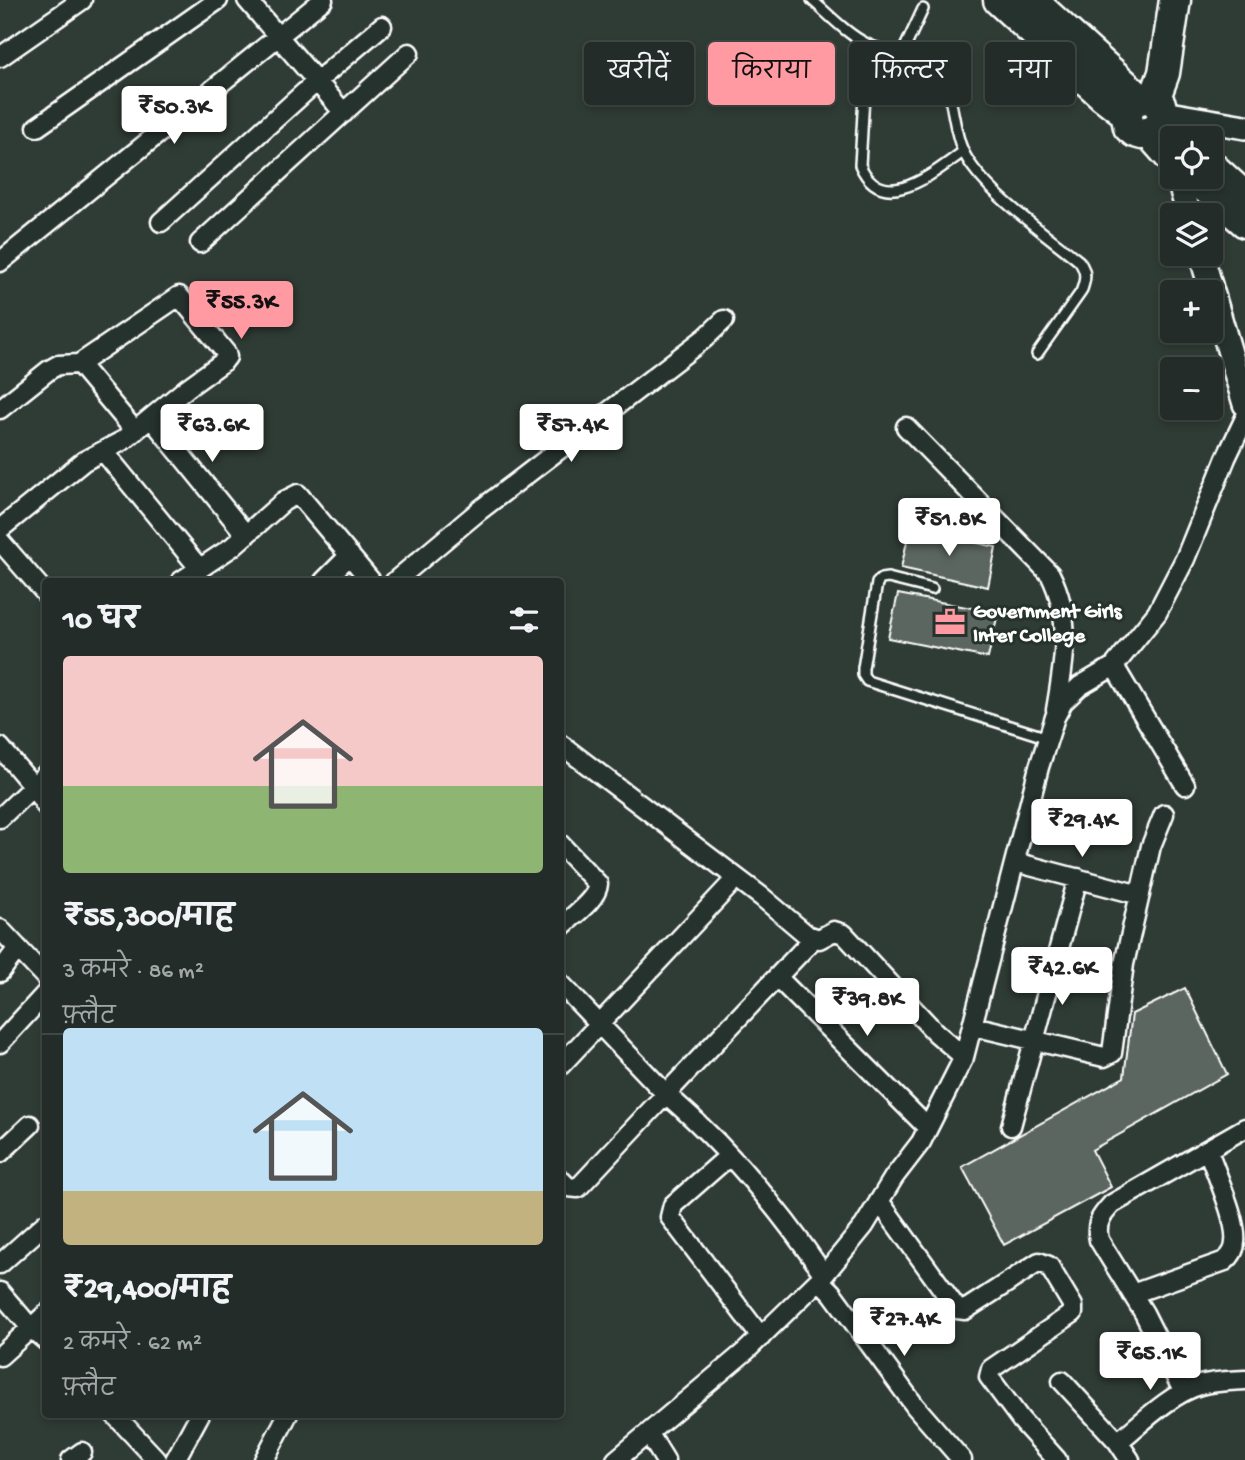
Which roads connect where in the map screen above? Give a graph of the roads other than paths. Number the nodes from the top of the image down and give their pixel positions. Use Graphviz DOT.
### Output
graph roads {
  1 [pos="82,0"];
  2 [pos="218,0"];
  3 [pos="247,0"];
  4 [pos="323,0"];
  5 [pos="813,0"];
  6 [pos="999,0"];
  7 [pos="1031,0"];
  8 [pos="1175,0"];
  9 [pos="923,9"];
  10 [pos="382,26"];
  11 [pos="277,37"];
  12 [pos="865,42"];
  13 [pos="908,42"];
  14 [pos="409,53"];
  15 [pos="0,57"];
  16 [pos="316,82"];
  17 [pos="863,105"];
  18 [pos="951,105"];
  19 [pos="344,113"];
  20 [pos="1153,117"];
  21 [pos="37,127"];
  22 [pos="1245,127"];
  23 [pos="963,152"];
  24 [pos="1223,176"];
  25 [pos="1206,189"];
  26 [pos="1245,196"];
  27 [pos="161,222"];
  28 [pos="1245,223"];
  29 [pos="200,243"];
  30 [pos="0,262"];
  31 [pos="1204,266"];
  32 [pos="724,320"];
  33 [pos="1037,354"];
  34 [pos="79,364"];
  35 [pos="1245,404"];
  36 [pos="0,409"];
  37 [pos="151,418"];
  38 [pos="1245,418"];
  39 [pos="906,427"];
  40 [pos="135,431"];
  41 [pos="103,452"];
  42 [pos="0,529"];
  43 [pos="246,535"];
  44 [pos="0,541"];
  45 [pos="351,555"];
  46 [pos="200,569"];
  47 [pos="186,578"];
  48 [pos="327,578"];
  49 [pos="370,578"];
  50 [pos="399,578"];
  51 [pos="42,589"];
  52 [pos="932,589"];
  53 [pos="1114,666"];
  54 [pos="1055,716"];
  55 [pos="1048,738"];
  56 [pos="0,747"];
  57 [pos="564,747"];
  58 [pos="39,780"];
  59 [pos="1185,785"];
  60 [pos="1164,814"];
  61 [pos="0,818"];
  62 [pos="564,848"];
  63 [pos="1015,862"];
  64 [pos="1078,878"];
  65 [pos="729,886"];
  66 [pos="1140,895"];
  67 [pos="564,924"];
  68 [pos="0,929"];
  69 [pos="814,938"];
  70 [pos="18,948"];
  71 [pos="0,972"];
  72 [pos="42,974"];
  73 [pos="777,977"];
  74 [pos="564,987"];
  75 [pos="42,997"];
  76 [pos="598,1023"];
  77 [pos="972,1026"];
  78 [pos="1033,1040"];
  79 [pos="0,1042"];
  80 [pos="964,1057"];
  81 [pos="564,1061"];
  82 [pos="666,1094"];
  83 [pos="30,1125"];
  84 [pos="1011,1126"];
  85 [pos="928,1128"];
  86 [pos="1245,1128"];
  87 [pos="1208,1150"];
  88 [pos="0,1153"];
  89 [pos="729,1156"];
  90 [pos="564,1183"];
  91 [pos="879,1201"];
  92 [pos="42,1227"];
  93 [pos="0,1264"];
  94 [pos="822,1277"];
  95 [pos="0,1292"];
  96 [pos="1132,1294"];
  97 [pos="42,1318"];
  98 [pos="31,1328"];
  99 [pos="761,1337"];
  100 [pos="42,1338"];
  101 [pos="0,1356"];
  102 [pos="1245,1380"];
  103 [pos="1062,1381"];
  104 [pos="1183,1391"];
  105 [pos="118,1418"];
  106 [pos="199,1418"];
  107 [pos="286,1418"];
  108 [pos="649,1434"];
  109 [pos="1118,1442"];
  110 [pos="158,1460"];
  111 [pos="175,1460"];
  112 [pos="264,1460"];
  113 [pos="616,1460"];
  114 [pos="665,1460"];
  115 [pos="962,1460"];
  116 [pos="1058,1460"];
  117 [pos="1130,1460"];
  1 -- 15 [label="street"];
  2 -- 21 [label="street"];
  3 -- 11 [label="street"];
  4 -- 11 [label="street"];
  5 -- 12 [label="lane"];
  6 -- 20 [label="highway"];
  7 -- 20 [label="highway"];
  8 -- 20 [label="highway"];
  9 -- 13 [label="lane"];
  10 -- 16 [label="street"];
  11 -- 16 [label="street"];
  11 -- 30 [label="street"];
  14 -- 19 [label="street"];
  16 -- 19 [label="street"];
  16 -- 27 [label="street"];
  17 -- 23 [label="lane"];
  18 -- 23 [label="lane"];
  19 -- 29 [label="street"];
  20 -- 22 [label="street"];
  23 -- 33 [label="lane"];
  24 -- 26 [label="main road"];
  25 -- 28 [label="main road"];
  31 -- 35 [label="street"];
  32 -- 50 [label="street"];
  34 -- 36 [label="street"];
  34 -- 37 [label="street"];
  34 -- 40 [label="street"];
  37 -- 40 [label="street"];
  37 -- 43 [label="street"];
  38 -- 53 [label="street"];
  39 -- 54 [label="street"];
  40 -- 41 [label="street"];
  41 -- 42 [label="street"];
  41 -- 46 [label="street"];
  43 -- 45 [label="street"];
  43 -- 46 [label="street"];
  44 -- 51 [label="street"];
  45 -- 48 [label="street"];
  45 -- 49 [label="street"];
  46 -- 47 [label="street"];
  52 -- 55 [label="lane"];
  53 -- 54 [label="street"];
  53 -- 59 [label="street"];
  54 -- 55 [label="street"];
  55 -- 63 [label="street"];
  56 -- 58 [label="street"];
  57 -- 69 [label="street"];
  58 -- 61 [label="street"];
  60 -- 66 [label="street"];
  62 -- 67 [label="street"];
  63 -- 64 [label="street"];
  63 -- 77 [label="street"];
  64 -- 66 [label="street"];
  64 -- 78 [label="street"];
  65 -- 76 [label="street"];
  66 -- 78 [label="street"];
  68 -- 70 [label="street"];
  69 -- 73 [label="street"];
  69 -- 80 [label="street"];
  70 -- 71 [label="street"];
  70 -- 72 [label="street"];
  73 -- 82 [label="street"];
  73 -- 85 [label="street"];
  74 -- 76 [label="street"];
  75 -- 79 [label="street"];
  76 -- 81 [label="street"];
  76 -- 82 [label="street"];
  77 -- 78 [label="street"];
  77 -- 80 [label="street"];
  78 -- 84 [label="street"];
  80 -- 85 [label="street"];
  82 -- 89 [label="street"];
  82 -- 90 [label="street"];
  83 -- 88 [label="street"];
  85 -- 91 [label="street"];
  86 -- 87 [label="street"];
  87 -- 96 [label="street"];
  87 -- 96 [label="street"];
  89 -- 94 [label="street"];
  89 -- 99 [label="street"];
  91 -- 94 [label="street"];
  91 -- 116 [label="street"];
  92 -- 93 [label="street"];
  94 -- 99 [label="street"];
  94 -- 115 [label="street"];
  95 -- 98 [label="street"];
  96 -- 104 [label="street"];
  97 -- 98 [label="street"];
  98 -- 100 [label="street"];
  98 -- 101 [label="street"];
  99 -- 108 [label="street"];
  102 -- 104 [label="street"];
  103 -- 109 [label="street"];
  104 -- 109 [label="street"];
  105 -- 110 [label="street"];
  106 -- 111 [label="street"];
  107 -- 112 [label="street"];
  108 -- 113 [label="street"];
  108 -- 114 [label="street"];
  109 -- 117 [label="street"];
}
